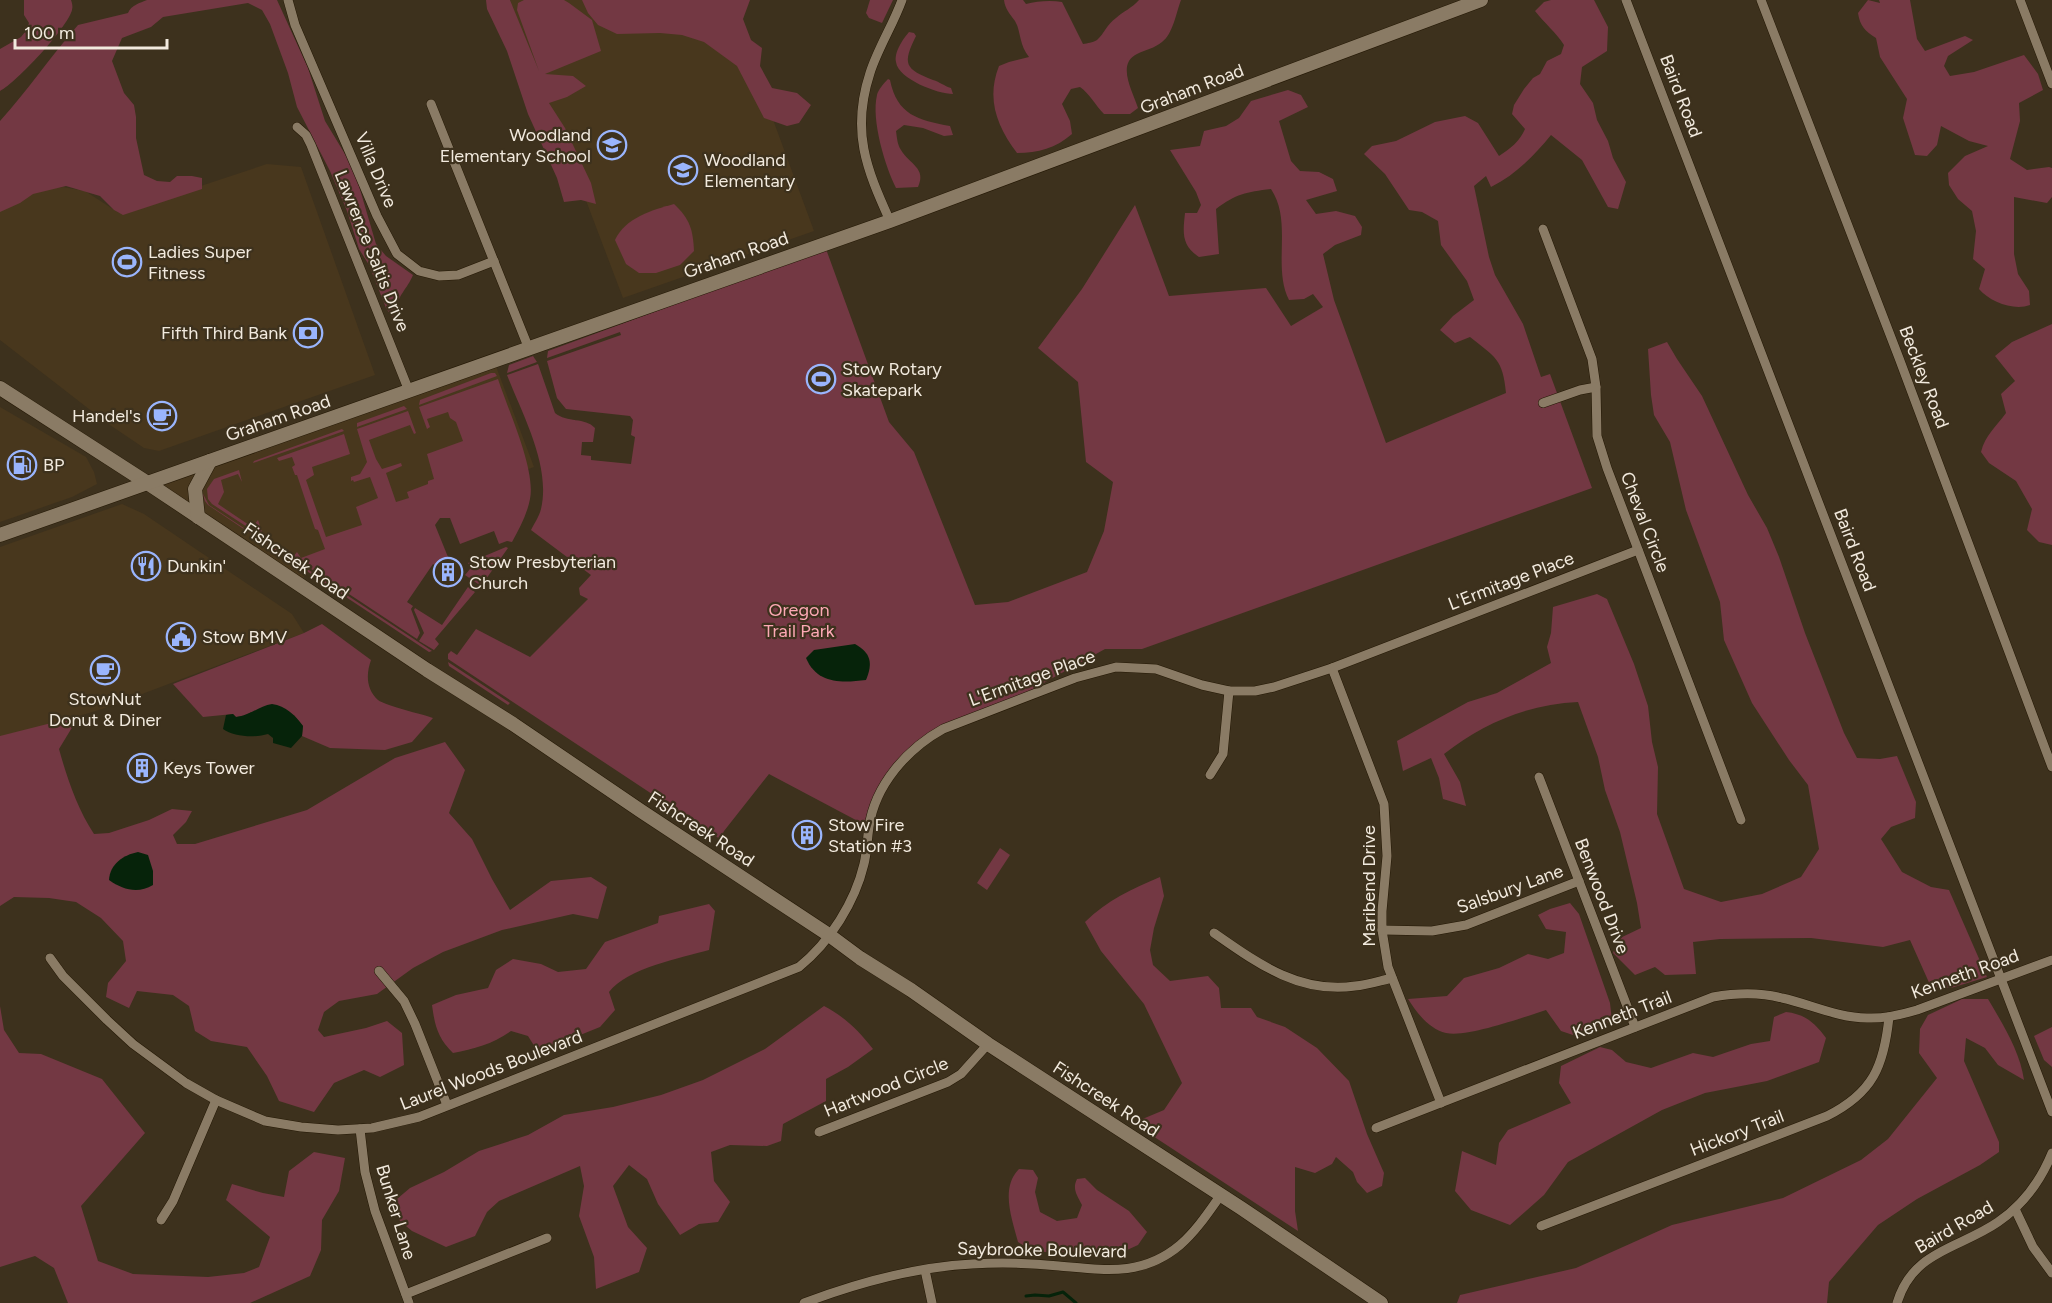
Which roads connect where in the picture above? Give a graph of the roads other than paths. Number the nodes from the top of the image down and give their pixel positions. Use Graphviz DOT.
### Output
graph roads {
  1 [pos="288,0"];
  2 [pos="902,0"];
  3 [pos="1481,0"];
  4 [pos="1626,0"];
  5 [pos="1761,0"];
  6 [pos="2020,0"];
  7 [pos="2052,84"];
  8 [pos="431,104"];
  9 [pos="297,127"];
  10 [pos="890,221"];
  11 [pos="1543,229"];
  12 [pos="494,261"];
  13 [pos="530,349"];
  14 [pos="1596,387"];
  15 [pos="0,388"];
  16 [pos="409,391"];
  17 [pos="1543,403"];
  18 [pos="210,461"];
  19 [pos="149,484"];
  20 [pos="198,517"];
  21 [pos="0,535"];
  22 [pos="1638,550"];
  23 [pos="1332,668"];
  24 [pos="1229,691"];
  25 [pos="2052,767"];
  26 [pos="1210,775"];
  27 [pos="1539,777"];
  28 [pos="1742,820"];
  29 [pos="1578,882"];
  30 [pos="1382,930"];
  31 [pos="1215,933"];
  32 [pos="829,935"];
  33 [pos="50,958"];
  34 [pos="2052,960"];
  35 [pos="379,971"];
  36 [pos="1392,978"];
  37 [pos="2002,980"];
  38 [pos="1889,1017"];
  39 [pos="1635,1027"];
  40 [pos="988,1044"];
  41 [pos="216,1100"];
  42 [pos="1440,1103"];
  43 [pos="447,1105"];
  44 [pos="2052,1112"];
  45 [pos="1376,1128"];
  46 [pos="360,1129"];
  47 [pos="819,1132"];
  48 [pos="2052,1153"];
  49 [pos="1220,1196"];
  50 [pos="2015,1209"];
  51 [pos="161,1220"];
  52 [pos="1541,1226"];
  53 [pos="547,1238"];
  54 [pos="925,1270"];
  55 [pos="2052,1273"];
  56 [pos="407,1298"];
  57 [pos="804,1303"];
  58 [pos="932,1303"];
  59 [pos="1381,1303"];
  60 [pos="1898,1303"];
  1 -- 12 [label="street, Villa Drive"];
  2 -- 10 [label="street"];
  3 -- 10 [label="main road, Graham Road"];
  4 -- 37 [label="street, Baird Road"];
  5 -- 25 [label="street, Beckley Road"];
  6 -- 7 [label="street"];
  8 -- 12 [label="street"];
  9 -- 16 [label="street, Lawrence Saltis Drive"];
  10 -- 13 [label="main road, Graham Road"];
  11 -- 14 [label="street, Cheval Circle"];
  12 -- 13 [label="street"];
  13 -- 16 [label="main road, Graham Road"];
  14 -- 17 [label="street"];
  14 -- 22 [label="street, Cheval Circle"];
  15 -- 19 [label="main road, Fishcreek Road"];
  16 -- 18 [label="main road, Graham Road"];
  18 -- 19 [label="main road, Graham Road"];
  18 -- 20 [label="main road"];
  19 -- 20 [label="main road, Fishcreek Road"];
  19 -- 21 [label="main road, Graham Road"];
  20 -- 32 [label="main road, Fishcreek Road"];
  22 -- 23 [label="street, L'Ermitage Place"];
  22 -- 28 [label="street, Cheval Circle"];
  23 -- 24 [label="street, L'Ermitage Place"];
  23 -- 30 [label="street, Maribend Drive"];
  24 -- 26 [label="street"];
  24 -- 32 [label="street, L'Ermitage Place"];
  27 -- 29 [label="street, Benwood Drive"];
  29 -- 30 [label="street, Salsbury Lane"];
  29 -- 39 [label="street, Benwood Drive"];
  30 -- 36 [label="street, Maribend Drive"];
  31 -- 36 [label="street"];
  32 -- 40 [label="main road, Fishcreek Road"];
  32 -- 43 [label="street, Laurel Woods Boulevard"];
  33 -- 41 [label="street, Laurel Woods Boulevard"];
  34 -- 37 [label="street, Kenneth Road"];
  35 -- 43 [label="street"];
  36 -- 42 [label="street, Maribend Drive"];
  37 -- 38 [label="street, Kenneth Road"];
  37 -- 44 [label="street, Baird Road"];
  38 -- 39 [label="street, Kenneth Trail"];
  38 -- 52 [label="street, Hickory Trail"];
  39 -- 42 [label="street, Kenneth Trail"];
  40 -- 47 [label="street, Hartwood Circle"];
  40 -- 49 [label="main road, Fishcreek Road"];
  41 -- 46 [label="street, Laurel Woods Boulevard"];
  41 -- 51 [label="street"];
  42 -- 45 [label="street, Kenneth Trail"];
  43 -- 46 [label="street, Laurel Woods Boulevard"];
  46 -- 56 [label="street, Bunker Lane"];
  48 -- 50 [label="street, Baird Road"];
  49 -- 54 [label="street, Saybrooke Boulevard"];
  49 -- 59 [label="main road, Fishcreek Road"];
  50 -- 55 [label="street"];
  50 -- 60 [label="street, Baird Road"];
  53 -- 56 [label="street"];
  54 -- 57 [label="street, Saybrooke Boulevard"];
  54 -- 58 [label="street"];
}
